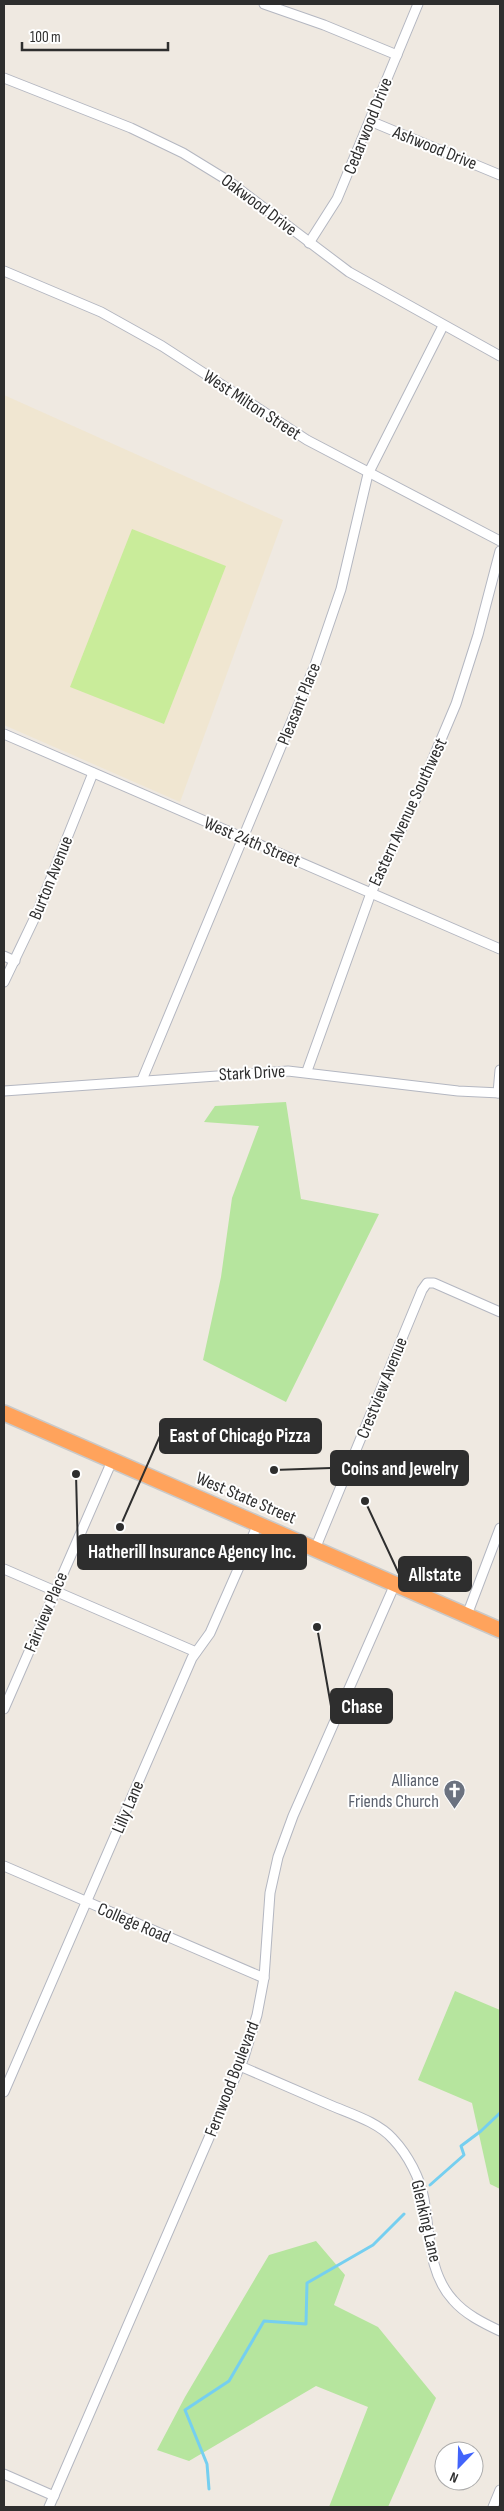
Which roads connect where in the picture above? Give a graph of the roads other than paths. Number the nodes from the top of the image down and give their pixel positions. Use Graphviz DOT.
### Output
graph roads {
  1 [pos="264,4"];
  2 [pos="418,4"];
  3 [pos="397,55"];
  4 [pos="4,78"];
  5 [pos="370,121"];
  6 [pos="500,175"];
  7 [pos="309,243"];
  8 [pos="4,272"];
  9 [pos="443,326"];
  10 [pos="500,356"];
  11 [pos="368,474"];
  12 [pos="500,541"];
  13 [pos="500,551"];
  14 [pos="4,734"];
  15 [pos="93,772"];
  16 [pos="243,838"];
  17 [pos="371,893"];
  18 [pos="500,950"];
  19 [pos="4,956"];
  20 [pos="15,961"];
  21 [pos="4,982"];
  22 [pos="500,1070"];
  23 [pos="307,1071"];
  24 [pos="142,1080"];
  25 [pos="4,1091"];
  26 [pos="499,1093"];
  27 [pos="500,1312"];
  28 [pos="4,1413"];
  29 [pos="112,1461"];
  30 [pos="258,1524"];
  31 [pos="500,1528"];
  32 [pos="315,1549"];
  33 [pos="4,1569"];
  34 [pos="395,1584"];
  35 [pos="55,1591"];
  36 [pos="467,1615"];
  37 [pos="500,1630"];
  38 [pos="196,1652"];
  39 [pos="4,1709"];
  40 [pos="4,1866"];
  41 [pos="87,1902"];
  42 [pos="264,1978"];
  43 [pos="240,2066"];
  44 [pos="4,2092"];
  45 [pos="500,2331"];
  46 [pos="4,2474"];
  47 [pos="500,2490"];
  48 [pos="54,2496"];
  49 [pos="49,2507"];
  50 [pos="493,2507"];
  1 -- 3 [label="street"];
  2 -- 3 [label="street, Cedarwood Drive"];
  3 -- 5 [label="street, Cedarwood Drive"];
  4 -- 7 [label="street, Oakwood Drive"];
  5 -- 6 [label="street, Ashwood Drive"];
  5 -- 7 [label="street, Cedarwood Drive"];
  7 -- 9 [label="street, Oakwood Drive"];
  8 -- 11 [label="street, West Milton Street"];
  9 -- 10 [label="street, Oakwood Drive"];
  9 -- 11 [label="street, Pleasant Place"];
  11 -- 12 [label="street, West Milton Street"];
  11 -- 16 [label="street, Pleasant Place"];
  13 -- 17 [label="street, Eastern Avenue Southwest"];
  14 -- 15 [label="street, West 24th Street"];
  15 -- 16 [label="street, West 24th Street"];
  15 -- 20 [label="street, Burton Avenue"];
  16 -- 17 [label="street, West 24th Street"];
  16 -- 24 [label="street, Pleasant Place"];
  17 -- 18 [label="street, West 24th Street"];
  17 -- 23 [label="street, Eastern Avenue Southwest"];
  19 -- 20 [label="street"];
  20 -- 21 [label="street, Burton Avenue"];
  22 -- 26 [label="street"];
  23 -- 24 [label="street, Stark Drive"];
  23 -- 26 [label="street, Stark Drive"];
  24 -- 25 [label="street, Stark Drive"];
  27 -- 32 [label="street, Crestview Avenue"];
  28 -- 29 [label="highway, West State Street"];
  29 -- 30 [label="highway, West State Street"];
  29 -- 35 [label="street, Fairview Place"];
  30 -- 32 [label="highway, West State Street"];
  30 -- 38 [label="street, Lilly Lane"];
  31 -- 36 [label="street"];
  32 -- 34 [label="highway, West State Street"];
  33 -- 35 [label="street"];
  34 -- 36 [label="highway, West State Street"];
  34 -- 42 [label="street, Fernwood Boulevard"];
  35 -- 38 [label="street"];
  35 -- 39 [label="street, Fairview Place"];
  36 -- 37 [label="highway, West State Street"];
  38 -- 41 [label="street, Lilly Lane"];
  40 -- 41 [label="street, College Road"];
  41 -- 42 [label="street, College Road"];
  41 -- 44 [label="street, Lilly Lane"];
  42 -- 43 [label="street, Fernwood Boulevard"];
  43 -- 45 [label="street, Glenking Lane"];
  43 -- 48 [label="street, Fernwood Boulevard"];
  46 -- 48 [label="street"];
  47 -- 50 [label="street"];
  48 -- 49 [label="street, Fernwood Boulevard"];
}
